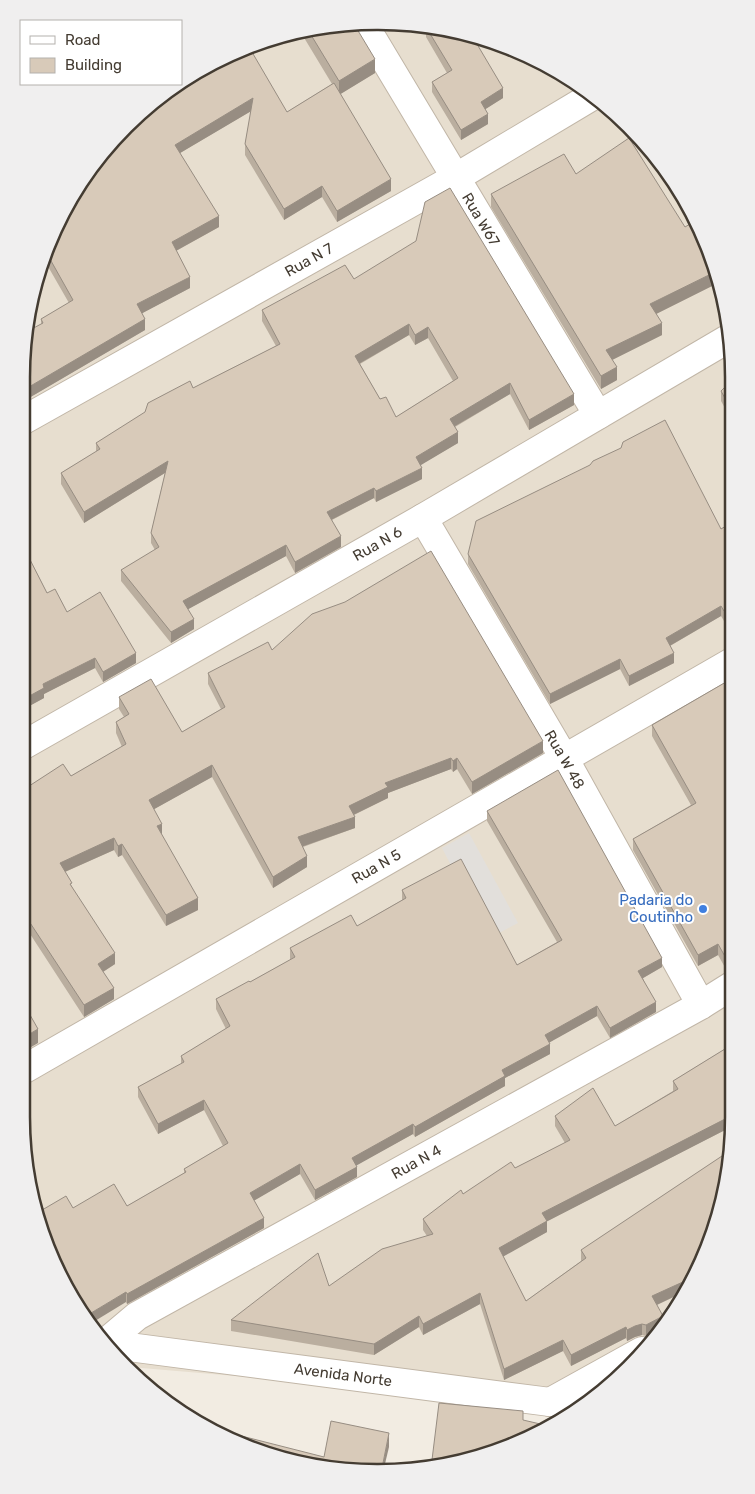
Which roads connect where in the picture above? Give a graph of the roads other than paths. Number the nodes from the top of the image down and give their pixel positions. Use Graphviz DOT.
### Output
graph roads {
  1 [pos="367,30"];
  2 [pos="585,99"];
  3 [pos="455,178"];
  4 [pos="723,342"];
  5 [pos="598,415"];
  6 [pos="30,417"];
  7 [pos="423,518"];
  8 [pos="725,666"];
  9 [pos="30,741"];
  10 [pos="564,758"];
  11 [pos="725,990"];
  12 [pos="701,1005"];
  13 [pos="30,1066"];
  14 [pos="110,1339"];
  15 [pos="115,1344"];
  16 [pos="624,1361"];
  17 [pos="550,1402"];
  18 [pos="572,1404"];
  1 -- 3 [label="street, Rua W67"];
  2 -- 3 [label="street, Rua N 7"];
  3 -- 5 [label="street, Rua W67"];
  3 -- 6 [label="street, Rua N 7"];
  4 -- 5 [label="street, Rua N 6"];
  5 -- 7 [label="street, Rua N 6"];
  7 -- 9 [label="street, Rua N 6"];
  7 -- 10 [label="street, Rua W 48"];
  8 -- 10 [label="street, Rua N 5"];
  10 -- 12 [label="street, Rua W 48"];
  10 -- 13 [label="street, Rua N 5"];
  11 -- 12 [label="street, Rua N 4"];
  12 -- 14 [label="street, Rua N 4"];
  15 -- 17 [label="street, Avenida Norte"];
  16 -- 17 [label="street"];
  17 -- 18 [label="street, Avenida Norte"];
}
